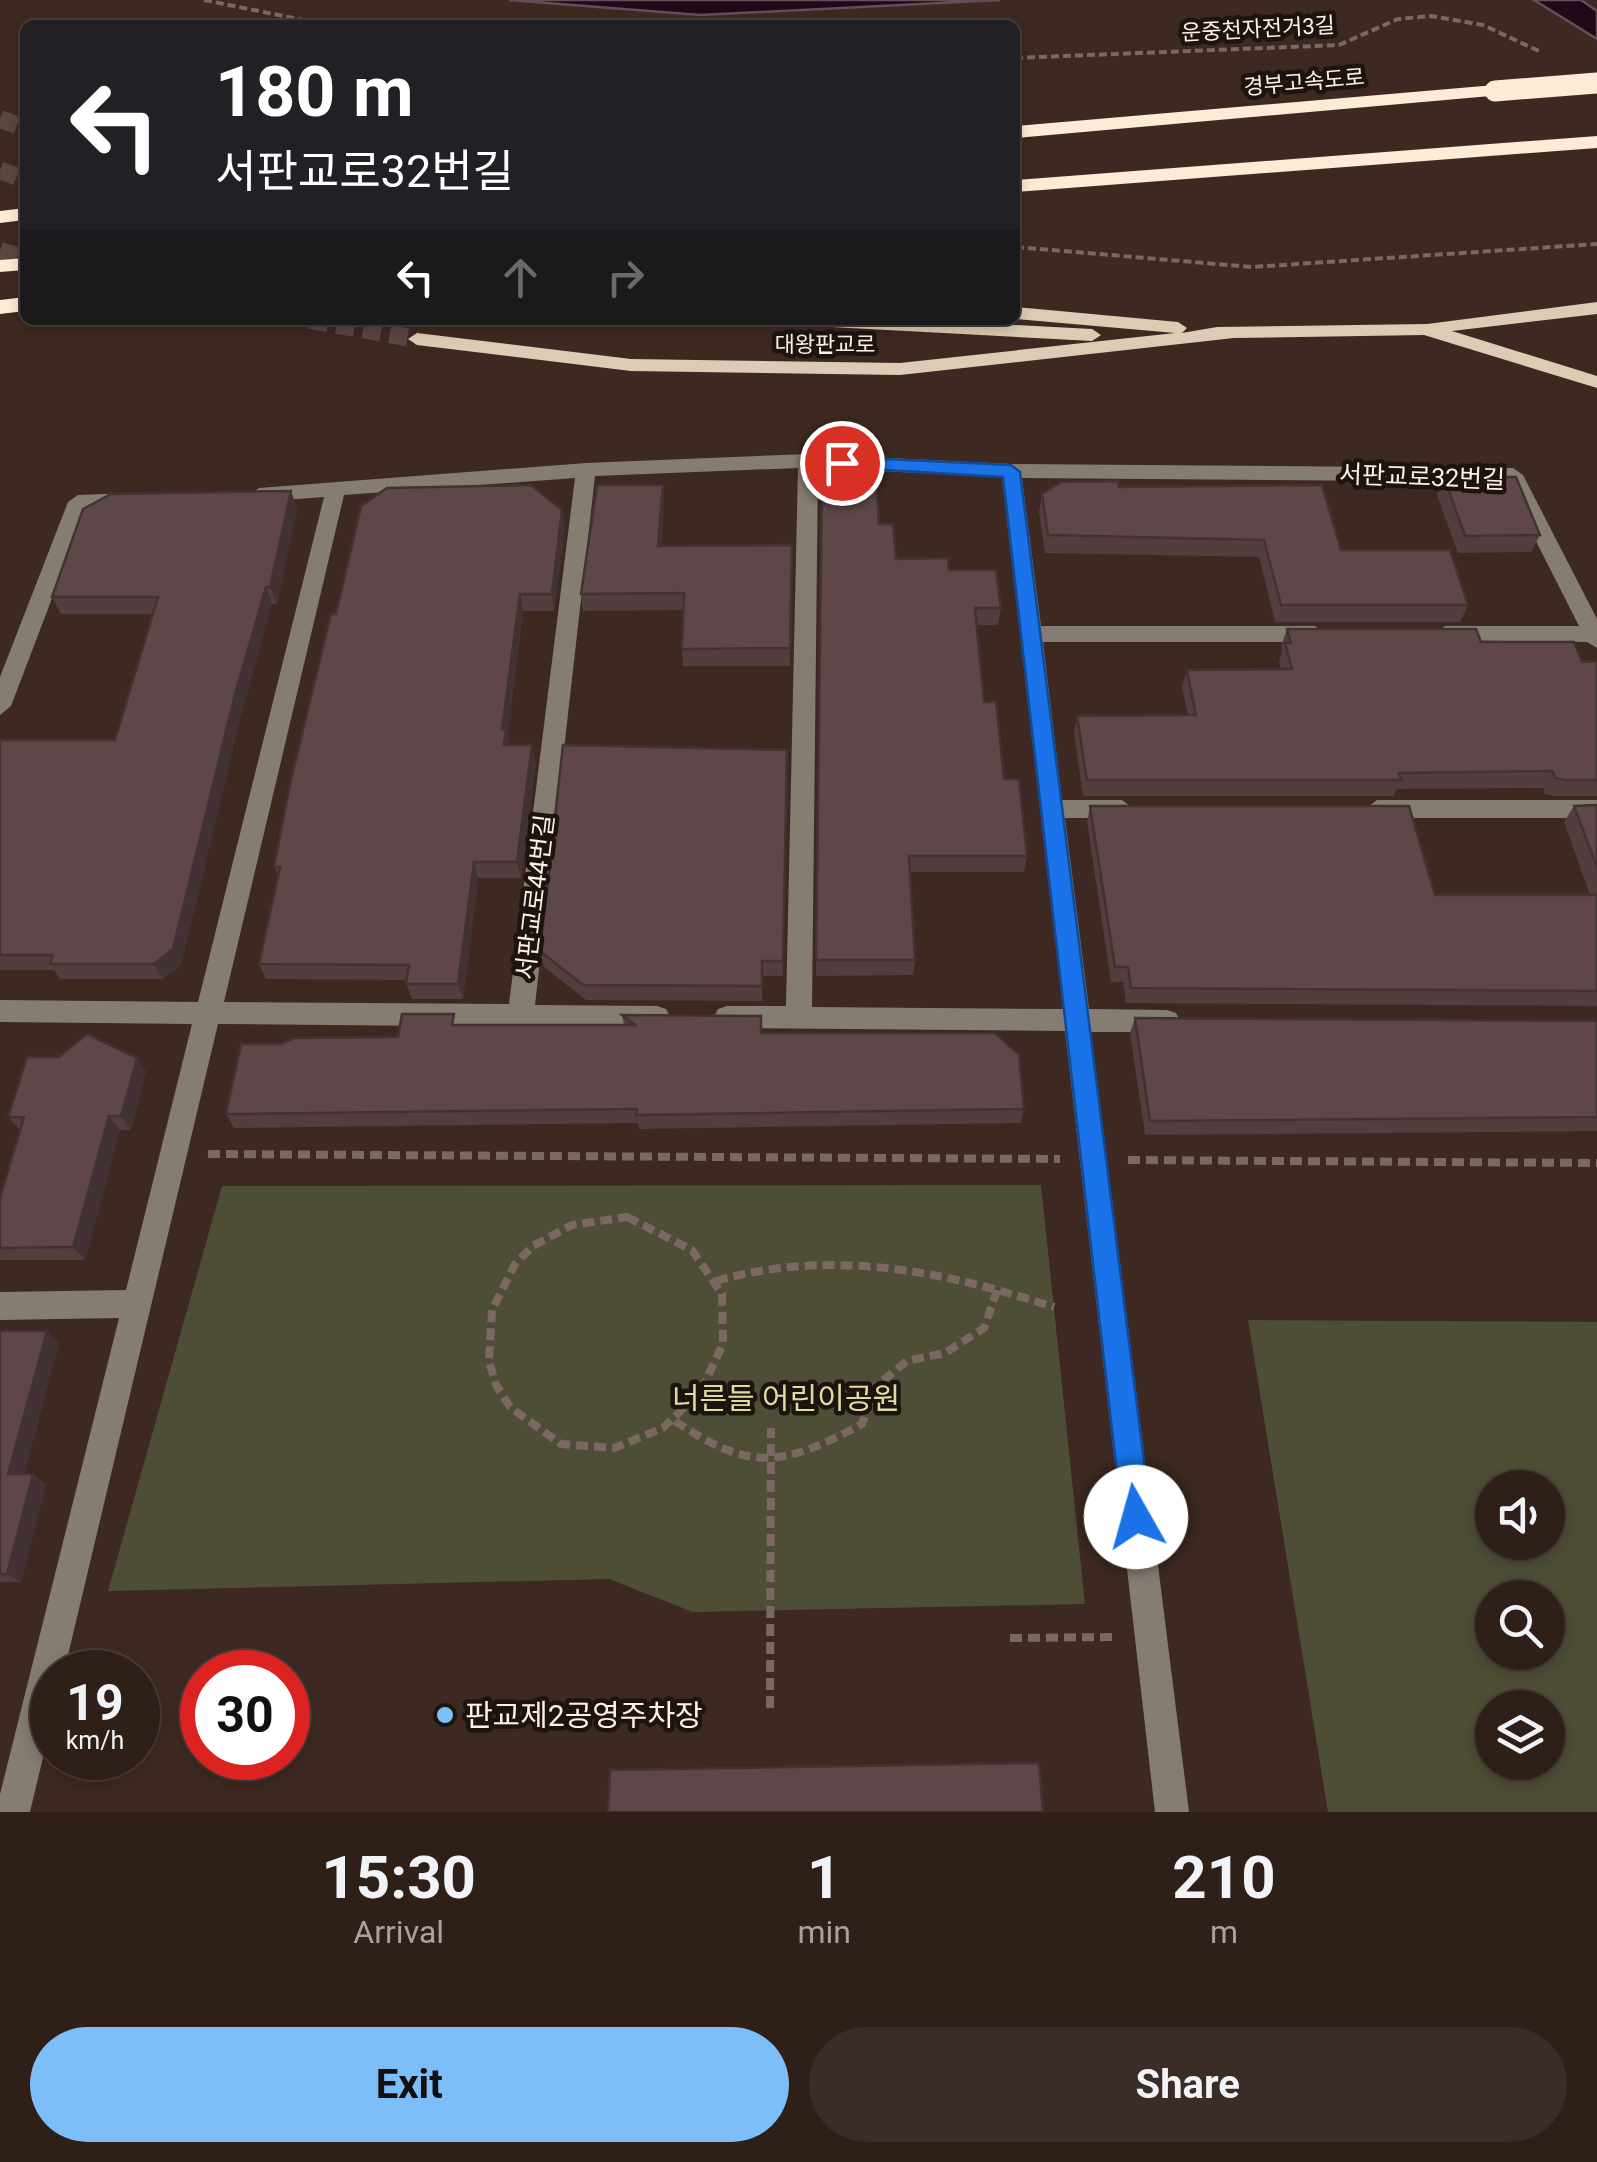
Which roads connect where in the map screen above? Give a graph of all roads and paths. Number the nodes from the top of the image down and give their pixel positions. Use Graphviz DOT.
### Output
graph roads {
  1 [pos="204,0"];
  2 [pos="303,20"];
  3 [pos="1020,58"];
  4 [pos="1554,63"];
  5 [pos="1597,83"];
  6 [pos="1020,132"];
  7 [pos="1597,142"];
  8 [pos="1020,186"];
  9 [pos="1597,244"];
  10 [pos="1020,248"];
  11 [pos="1597,308"];
  12 [pos="1020,312"];
  13 [pos="903,325"];
  14 [pos="1425,329"];
  15 [pos="1233,333"];
  16 [pos="417,339"];
  17 [pos="1597,382"];
  18 [pos="808,461"];
  19 [pos="586,470"];
  20 [pos="1011,472"];
  21 [pos="335,492"];
  22 [pos="236,496"];
  23 [pos="157,499"];
  24 [pos="1030,634"];
  25 [pos="1341,634"];
  26 [pos="1419,634"];
  27 [pos="1595,637"];
  28 [pos="0,706"];
  29 [pos="1052,809"];
  30 [pos="1149,809"];
  31 [pos="1344,809"];
  32 [pos="1597,809"];
  33 [pos="0,1011"];
  34 [pos="211,1013"];
  35 [pos="521,1015"];
  36 [pos="799,1018"];
  37 [pos="1078,1021"];
  38 [pos="1198,1021"];
  39 [pos="176,1154"];
  40 [pos="1094,1160"];
  41 [pos="1597,1163"];
  42 [pos="716,1280"];
  43 [pos="998,1288"];
  44 [pos="140,1304"];
  45 [pos="0,1306"];
  46 [pos="1054,1307"];
  47 [pos="675,1421"];
  48 [pos="771,1428"];
  49 [pos="771,1460"];
  50 [pos="1151,1636"];
  51 [pos="1010,1638"];
  52 [pos="770,1708"];
  53 [pos="14,1812"];
  54 [pos="1172,1812"];
  1 -- 2 [label="path"];
  3 -- 4 [label="path, 운중천자전거3길"];
  5 -- 6 [label="highway, 경부고속도로, bridge"];
  7 -- 8 [label="highway"];
  9 -- 10 [label="path"];
  11 -- 14 [label="main road"];
  12 -- 15 [label="main road"];
  13 -- 15 [label="main road, 대왕판교로"];
  14 -- 15 [label="main road"];
  14 -- 17 [label="main road"];
  15 -- 16 [label="main road, 대왕판교로"];
  18 -- 19 [label="street, 서판교로32번길"];
  18 -- 20 [label="street, 서판교로32번길"];
  18 -- 36 [label="street"];
  19 -- 21 [label="street"];
  19 -- 35 [label="street, 서판교로44번길"];
  20 -- 24 [label="street"];
  20 -- 27 [label="street, 서판교로32번길"];
  21 -- 22 [label="street"];
  21 -- 34 [label="street"];
  23 -- 28 [label="street"];
  24 -- 25 [label="street"];
  24 -- 29 [label="street"];
  26 -- 27 [label="street, 서판교로32번길"];
  29 -- 30 [label="street"];
  29 -- 37 [label="street"];
  31 -- 32 [label="street"];
  33 -- 34 [label="street, 서판교로44번길"];
  34 -- 35 [label="street, 서판교로44번길"];
  34 -- 39 [label="street"];
  35 -- 36 [label="street"];
  36 -- 37 [label="street"];
  37 -- 38 [label="street"];
  37 -- 40 [label="street"];
  39 -- 40 [label="path"];
  39 -- 44 [label="street"];
  40 -- 41 [label="path"];
  40 -- 50 [label="street"];
  42 -- 43 [label="path"];
  42 -- 47 [label="path"];
  42 -- 47 [label="path"];
  43 -- 46 [label="path"];
  43 -- 49 [label="path"];
  44 -- 45 [label="street"];
  44 -- 53 [label="street"];
  47 -- 49 [label="path"];
  48 -- 49 [label="path"];
  49 -- 52 [label="path"];
  50 -- 51 [label="path"];
  50 -- 54 [label="street"];
}
